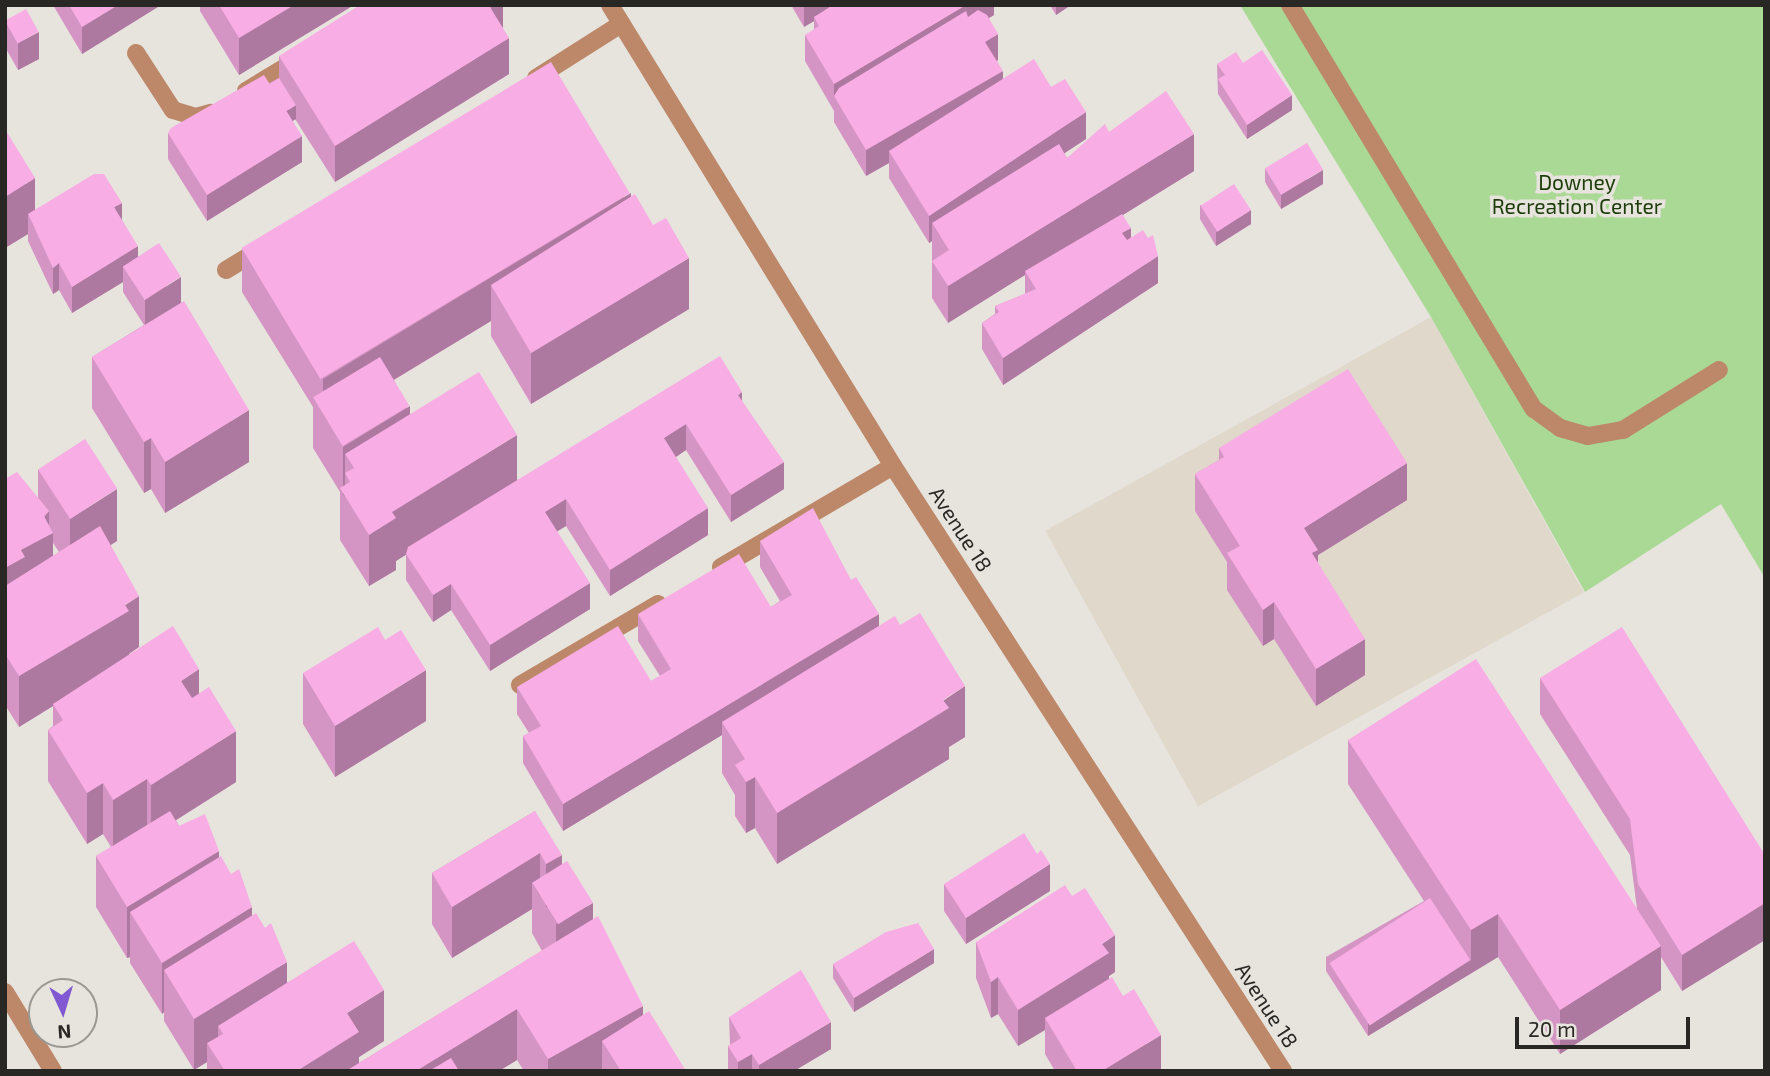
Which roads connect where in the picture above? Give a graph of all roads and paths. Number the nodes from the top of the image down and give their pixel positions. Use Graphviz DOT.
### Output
graph roads {
  1 [pos="610,5"];
  2 [pos="1290,5"];
  3 [pos="621,24"];
  4 [pos="316,48"];
  5 [pos="136,53"];
  6 [pos="522,86"];
  7 [pos="274,241"];
  8 [pos="226,270"];
  9 [pos="1719,370"];
  10 [pos="893,466"];
  11 [pos="699,580"];
  12 [pos="675,594"];
  13 [pos="520,685"];
  14 [pos="5,992"];
  15 [pos="53,1071"];
  16 [pos="1283,1071"];
  1 -- 3 [label="street, Avenue 18"];
  2 -- 9 [label="street"];
  3 -- 6 [label="street"];
  3 -- 10 [label="street, Avenue 18"];
  4 -- 5 [label="street"];
  7 -- 8 [label="street"];
  10 -- 11 [label="street"];
  10 -- 16 [label="street, Avenue 18"];
  12 -- 13 [label="street"];
  14 -- 15 [label="street"];
}
